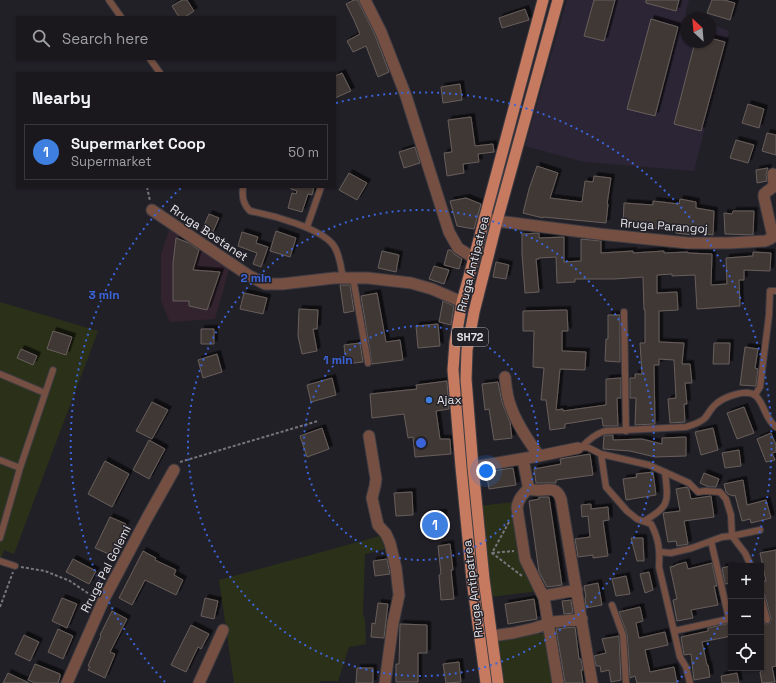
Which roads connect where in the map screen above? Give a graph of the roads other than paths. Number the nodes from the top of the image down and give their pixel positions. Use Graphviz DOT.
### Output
graph roads {
  1 [pos="109,0"];
  2 [pos="364,0"];
  3 [pos="543,0"];
  4 [pos="558,0"];
  5 [pos="120,16"];
  6 [pos="151,60"];
  7 [pos="159,72"];
  8 [pos="774,174"];
  9 [pos="243,188"];
  10 [pos="321,188"];
  11 [pos="152,210"];
  12 [pos="484,218"];
  13 [pos="497,221"];
  14 [pos="307,227"];
  15 [pos="474,258"];
  16 [pos="348,278"];
  17 [pos="776,291"];
  18 [pos="462,302"];
  19 [pos="624,312"];
  20 [pos="368,362"];
  21 [pos="53,370"];
  22 [pos="0,374"];
  23 [pos="505,377"];
  24 [pos="45,393"];
  25 [pos="755,395"];
  26 [pos="776,427"];
  27 [pos="626,430"];
  28 [pos="369,436"];
  29 [pos="579,448"];
  30 [pos="601,454"];
  31 [pos="539,456"];
  32 [pos="523,458"];
  33 [pos="0,460"];
  34 [pos="473,467"];
  35 [pos="20,468"];
  36 [pos="174,470"];
  37 [pos="665,472"];
  38 [pos="529,488"];
  39 [pos="644,521"];
  40 [pos="760,530"];
  41 [pos="732,536"];
  42 [pos="0,538"];
  43 [pos="711,541"];
  44 [pos="660,552"];
  45 [pos="0,561"];
  46 [pos="750,563"];
  47 [pos="15,566"];
  48 [pos="577,590"];
  49 [pos="543,596"];
  50 [pos="762,599"];
  51 [pos="612,605"];
  52 [pos="582,619"];
  53 [pos="767,620"];
  54 [pos="548,623"];
  55 [pos="223,630"];
  56 [pos="674,631"];
  57 [pos="492,636"];
  58 [pos="66,683"];
  59 [pos="199,683"];
  60 [pos="385,683"];
  61 [pos="486,683"];
  62 [pos="498,683"];
  63 [pos="558,683"];
  64 [pos="592,683"];
  65 [pos="626,683"];
  66 [pos="690,683"];
  1 -- 5 [label="lane"];
  2 -- 15 [label="street"];
  3 -- 12 [label="main road, Rruga Antipatrea / SH72"];
  4 -- 13 [label="main road, Rruga Antipatrea / SH72"];
  6 -- 7 [label="lane"];
  8 -- 13 [label="street, Rruga Parangoj"];
  9 -- 14 [label="lane"];
  10 -- 14 [label="lane"];
  11 -- 16 [label="street, Rruga Bostanet"];
  12 -- 13 [label="street, Rruga Parangoj"];
  12 -- 15 [label="main road, Rruga Antipatrea / SH72"];
  13 -- 34 [label="main road, Rruga Antipatrea / SH72"];
  14 -- 16 [label="lane"];
  15 -- 18 [label="main road, Rruga Antipatrea / SH72"];
  16 -- 18 [label="street, Rruga Bostanet"];
  16 -- 20 [label="lane"];
  17 -- 25 [label="lane"];
  18 -- 61 [label="main road, Rruga Antipatrea / SH72"];
  19 -- 27 [label="lane"];
  21 -- 24 [label="lane"];
  22 -- 24 [label="lane"];
  23 -- 31 [label="street"];
  24 -- 35 [label="lane"];
  25 -- 26 [label="lane"];
  25 -- 27 [label="lane"];
  27 -- 29 [label="lane"];
  28 -- 60 [label="street"];
  29 -- 30 [label="lane"];
  29 -- 31 [label="street"];
  30 -- 37 [label="lane"];
  30 -- 39 [label="lane"];
  31 -- 32 [label="street"];
  32 -- 34 [label="street"];
  32 -- 38 [label="street"];
  33 -- 35 [label="lane"];
  34 -- 57 [label="main road, Rruga Antipatrea / SH72"];
  35 -- 42 [label="lane"];
  36 -- 58 [label="street, Rruga Pal Golemi"];
  37 -- 39 [label="lane"];
  37 -- 41 [label="lane"];
  38 -- 48 [label="street"];
  38 -- 49 [label="street"];
  39 -- 44 [label="lane"];
  40 -- 41 [label="lane"];
  41 -- 43 [label="lane"];
  41 -- 46 [label="lane"];
  43 -- 44 [label="lane"];
  43 -- 56 [label="lane"];
  44 -- 56 [label="lane"];
  45 -- 47 [label="lane"];
  48 -- 49 [label="street"];
  48 -- 52 [label="street"];
  49 -- 54 [label="street"];
  50 -- 53 [label="lane"];
  51 -- 65 [label="lane"];
  52 -- 54 [label="street"];
  52 -- 64 [label="street"];
  54 -- 57 [label="street"];
  54 -- 63 [label="street"];
  55 -- 59 [label="street"];
  56 -- 66 [label="lane"];
  57 -- 62 [label="main road, Rruga Antipatrea / SH72"];
}
